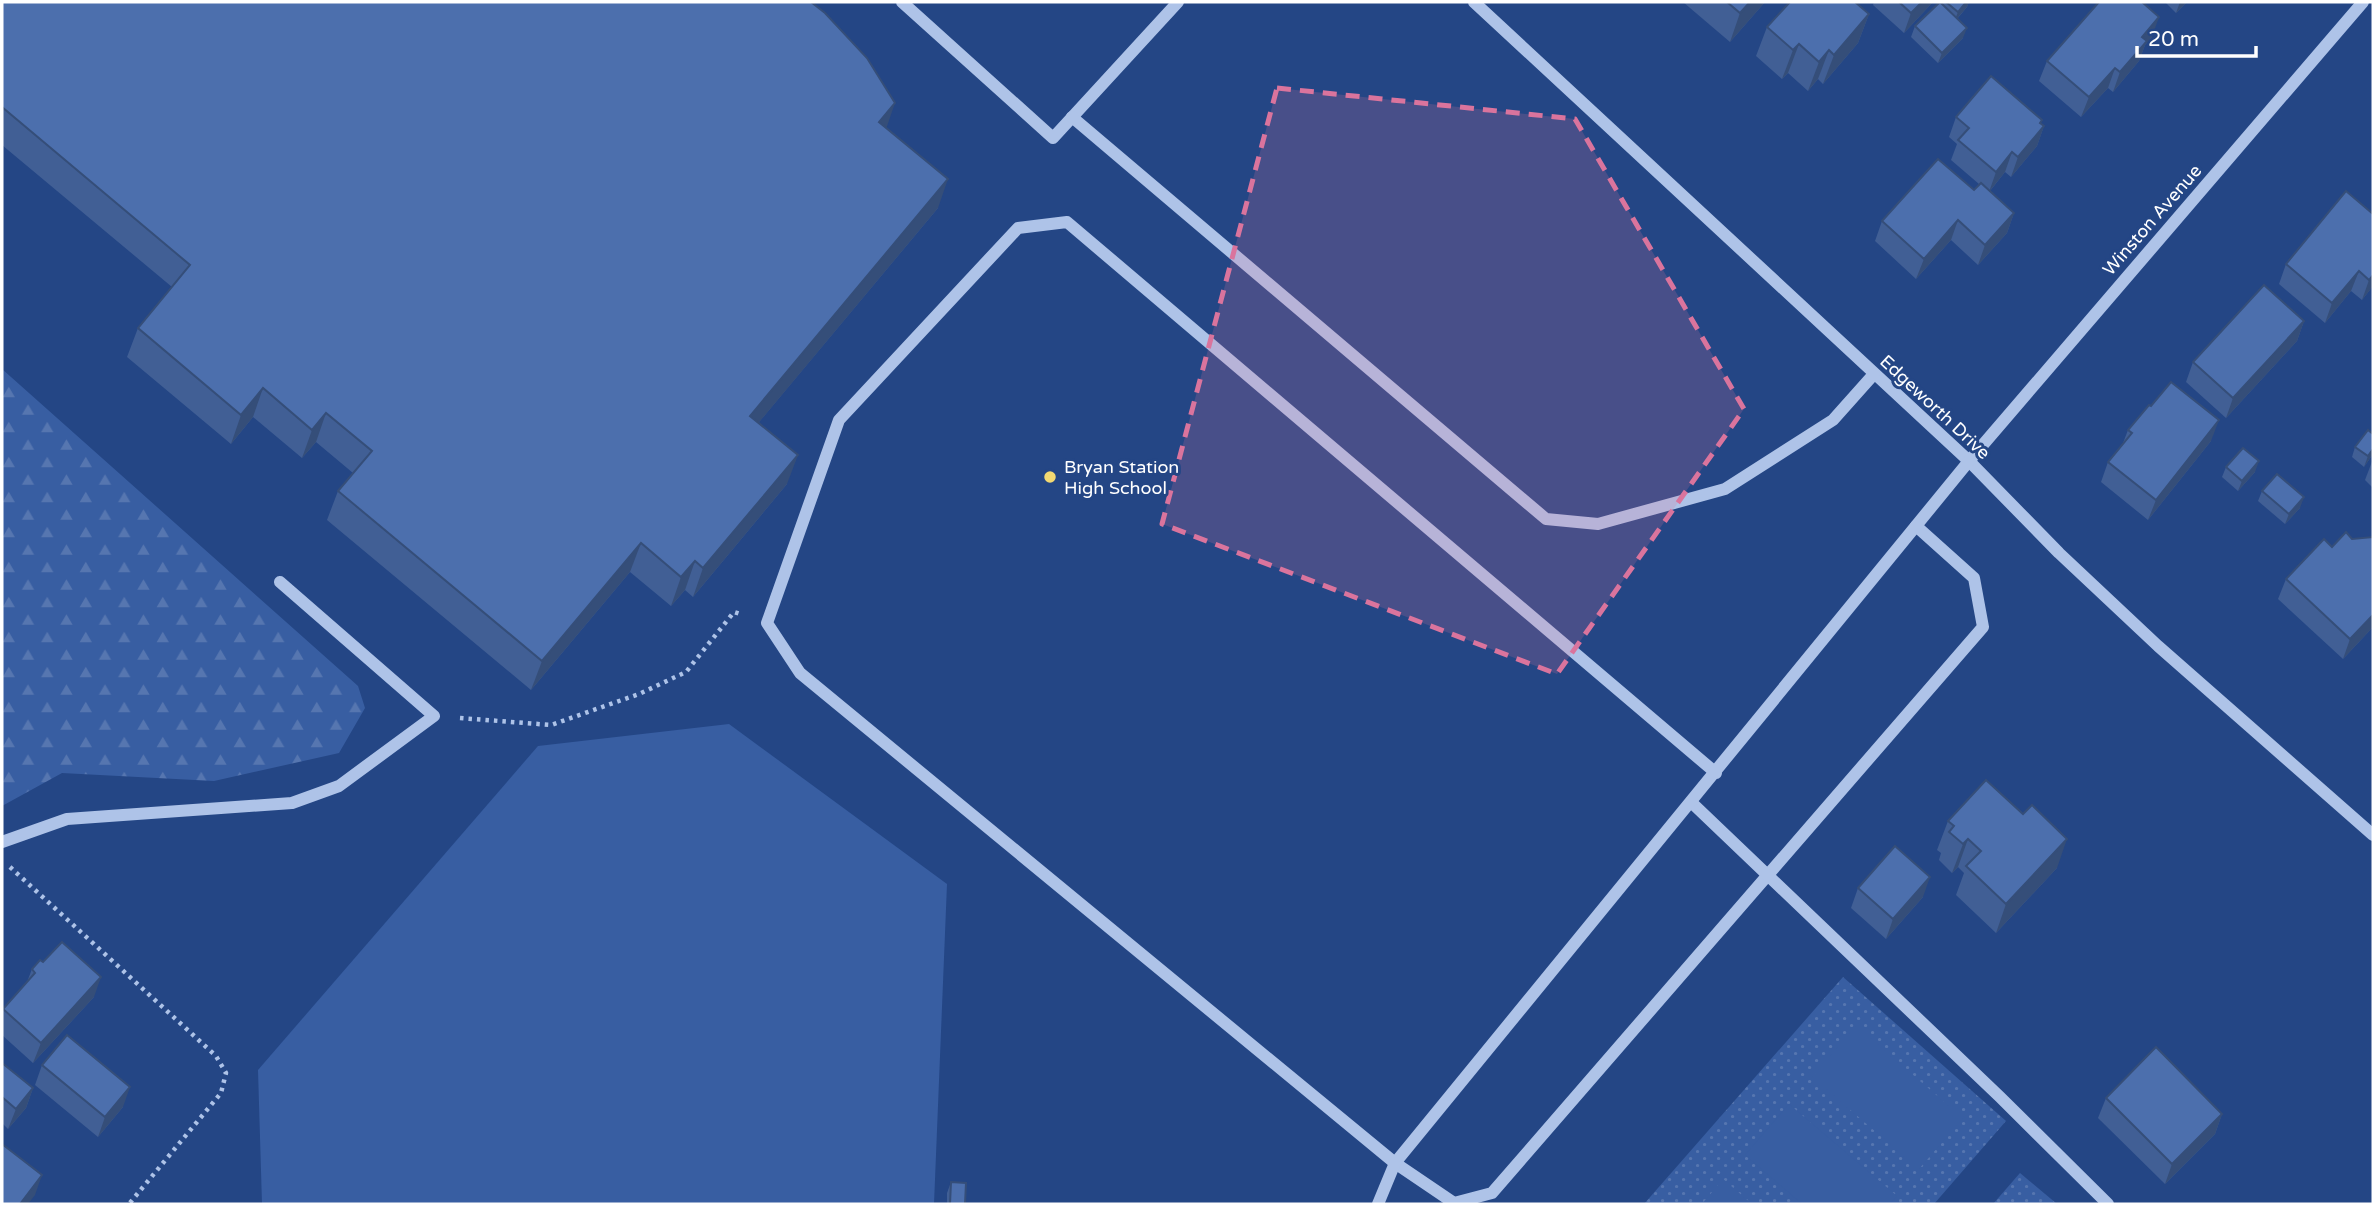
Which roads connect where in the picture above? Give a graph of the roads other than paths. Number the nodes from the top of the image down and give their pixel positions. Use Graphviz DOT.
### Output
graph roads {
  1 [pos="902,2"];
  2 [pos="1178,2"];
  3 [pos="1474,2"];
  4 [pos="2362,2"];
  5 [pos="1072,117"];
  6 [pos="1874,374"];
  7 [pos="1969,461"];
  8 [pos="1916,526"];
  9 [pos="280,582"];
  10 [pos="1716,773"];
  11 [pos="1691,802"];
  12 [pos="2373,835"];
  13 [pos="2,842"];
  14 [pos="1770,875"];
  15 [pos="1395,1163"];
  16 [pos="1378,1204"];
  17 [pos="2108,1204"];
  1 -- 5 [label="street"];
  2 -- 5 [label="street"];
  3 -- 6 [label="street, Edgeworth Drive"];
  4 -- 7 [label="street, Winston Avenue"];
  5 -- 6 [label="street"];
  6 -- 7 [label="street, Edgeworth Drive"];
  7 -- 8 [label="street, Winston Avenue"];
  7 -- 12 [label="street, Edgeworth Drive"];
  8 -- 10 [label="street, Winston Avenue"];
  8 -- 14 [label="street"];
  9 -- 13 [label="street"];
  10 -- 11 [label="street, Winston Avenue"];
  10 -- 15 [label="street"];
  11 -- 14 [label="street"];
  11 -- 15 [label="street, Winston Avenue"];
  14 -- 15 [label="street"];
  14 -- 17 [label="street"];
  15 -- 16 [label="street, Winston Avenue"];
}
